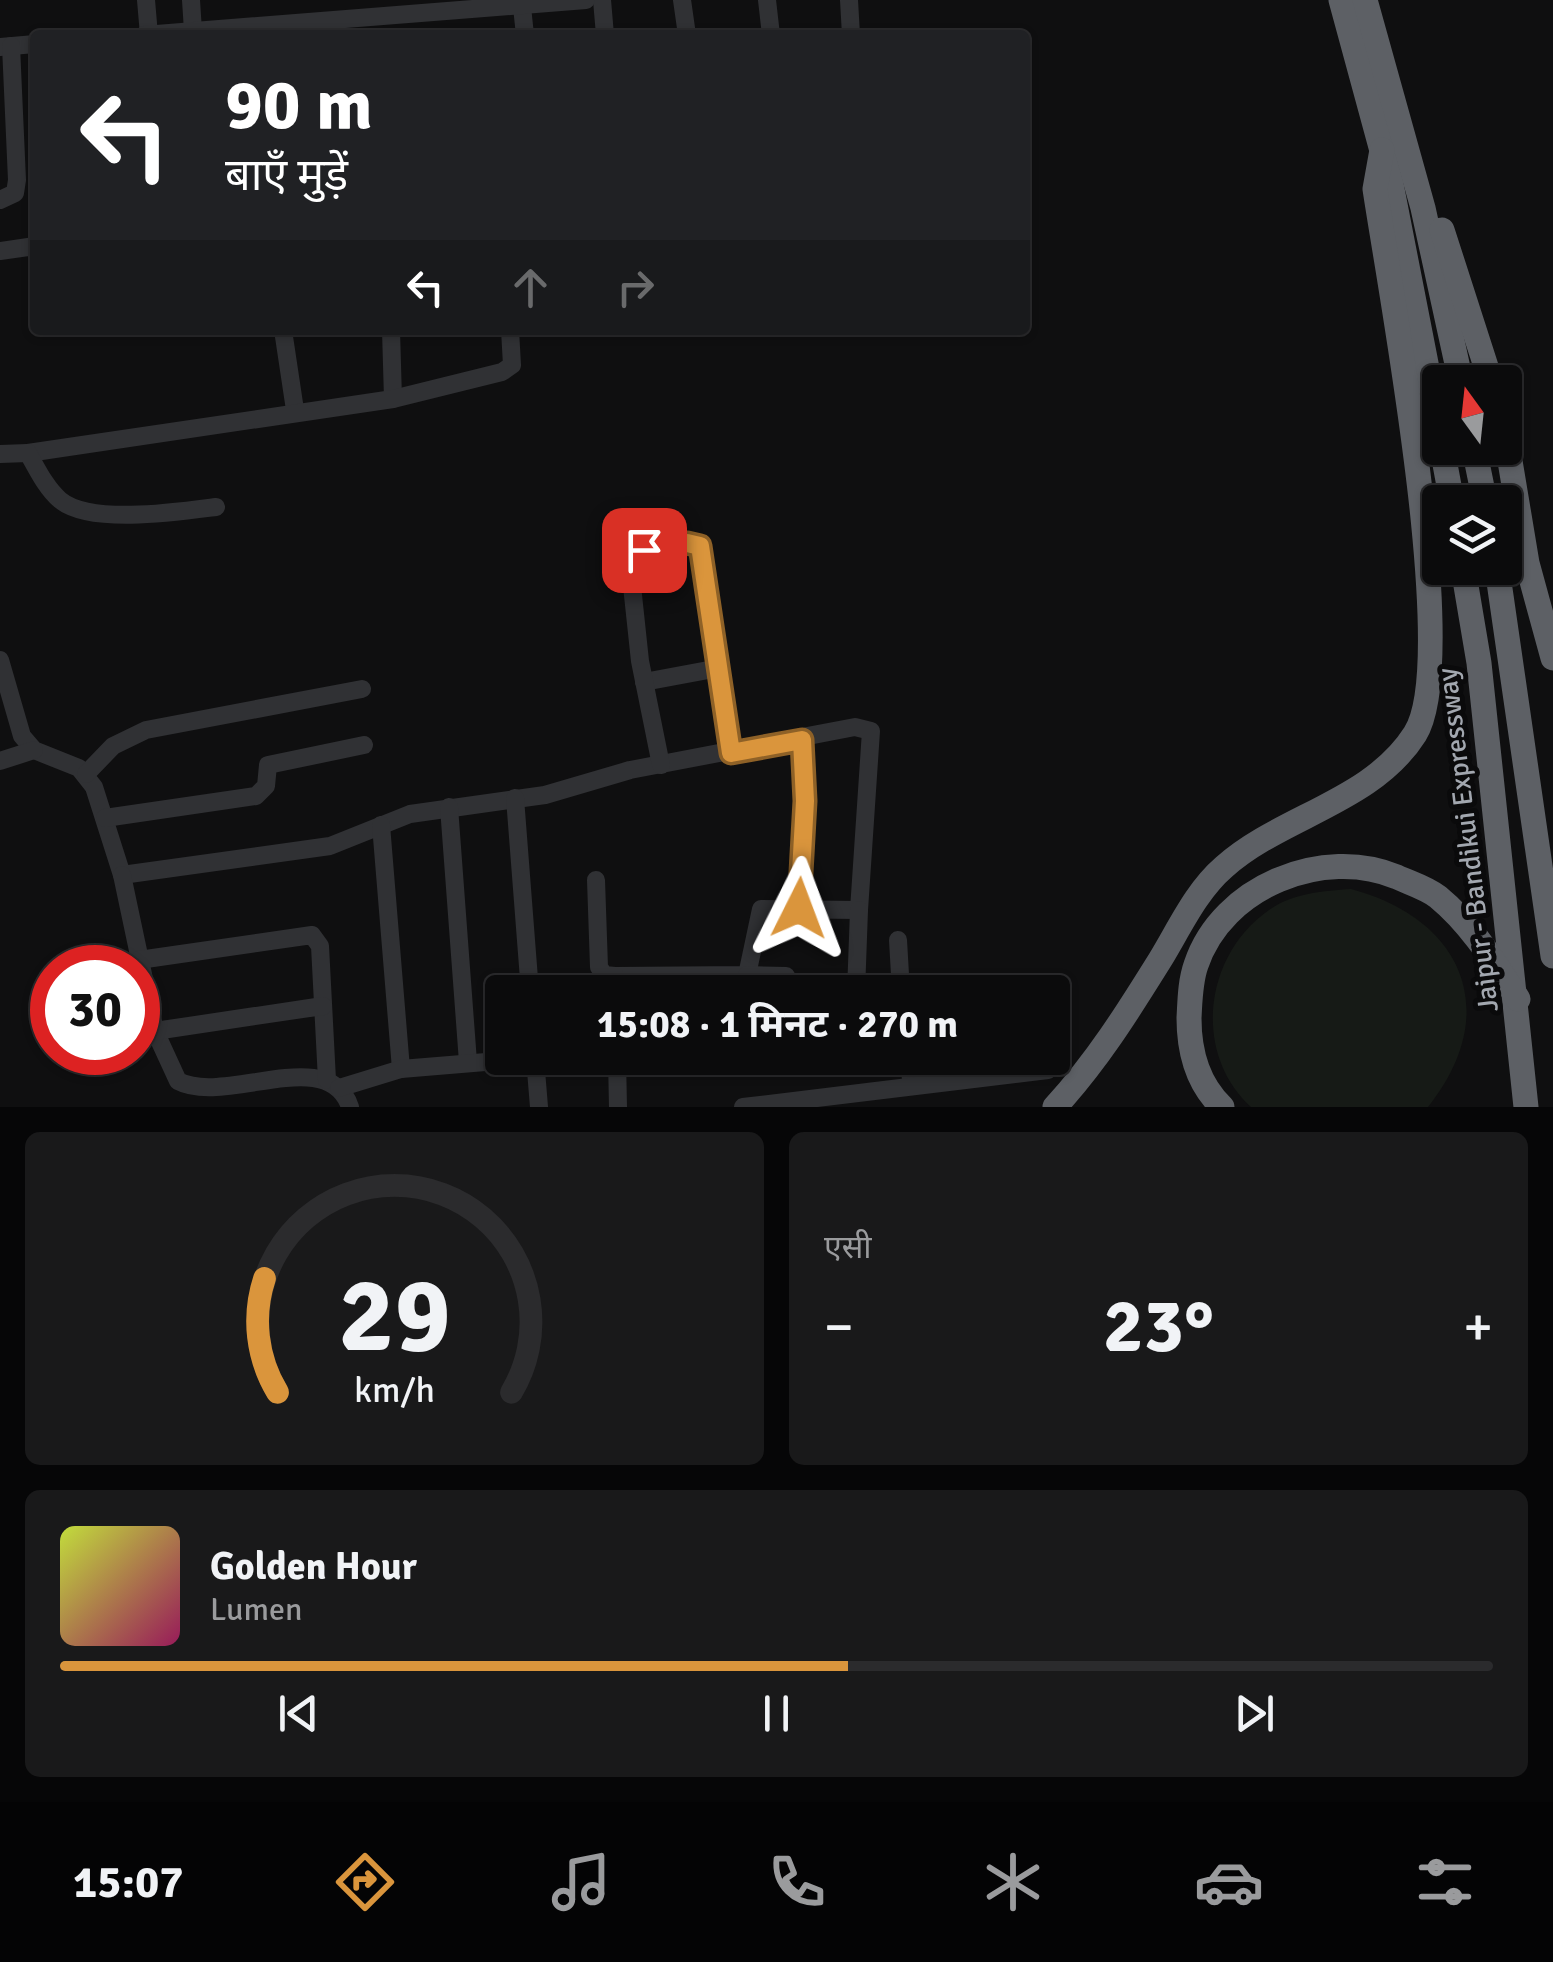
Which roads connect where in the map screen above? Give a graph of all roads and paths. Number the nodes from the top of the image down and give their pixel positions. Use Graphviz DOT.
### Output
graph roads {
  1 [pos="146,0"];
  2 [pos="191,0"];
  3 [pos="586,0"];
  4 [pos="602,0"];
  5 [pos="682,0"];
  6 [pos="767,0"];
  7 [pos="849,0"];
  8 [pos="1341,0"];
  9 [pos="1365,0"];
  10 [pos="522,7"];
  11 [pos="439,13"];
  12 [pos="356,27"];
  13 [pos="146,30"];
  14 [pos="188,30"];
  15 [pos="275,30"];
  16 [pos="441,30"];
  17 [pos="524,30"];
  18 [pos="605,30"];
  19 [pos="685,30"];
  20 [pos="770,30"];
  21 [pos="851,30"];
  22 [pos="30,44"];
  23 [pos="5,47"];
  24 [pos="1382,150"];
  25 [pos="0,200"];
  26 [pos="1423,208"];
  27 [pos="30,247"];
  28 [pos="0,251"];
  29 [pos="284,335"];
  30 [pos="391,335"];
  31 [pos="510,335"];
  32 [pos="1426,365"];
  33 [pos="1456,365"];
  34 [pos="1486,365"];
  35 [pos="392,399"];
  36 [pos="295,410"];
  37 [pos="0,454"];
  38 [pos="28,454"];
  39 [pos="1511,465"];
  40 [pos="216,506"];
  41 [pos="1466,585"];
  42 [pos="1499,585"];
  43 [pos="1553,658"];
  44 [pos="0,660"];
  45 [pos="720,668"];
  46 [pos="644,682"];
  47 [pos="362,689"];
  48 [pos="802,740"];
  49 [pos="364,745"];
  50 [pos="34,750"];
  51 [pos="731,753"];
  52 [pos="0,761"];
  53 [pos="661,765"];
  54 [pos="86,774"];
  55 [pos="515,798"];
  56 [pos="450,806"];
  57 [pos="106,818"];
  58 [pos="380,825"];
  59 [pos="122,874"];
  60 [pos="596,880"];
  61 [pos="799,908"];
  62 [pos="859,910"];
  63 [pos="898,940"];
  64 [pos="137,945"];
  65 [pos="1553,956"];
  66 [pos="160,957"];
  67 [pos="529,975"];
  68 [pos="604,975"];
  69 [pos="747,975"];
  70 [pos="857,975"];
  71 [pos="900,975"];
  72 [pos="1518,998"];
  73 [pos="323,1006"];
  74 [pos="160,1031"];
  75 [pos="160,1045"];
  76 [pos="485,1061"];
  77 [pos="468,1062"];
  78 [pos="401,1069"];
  79 [pos="536,1075"];
  80 [pos="617,1075"];
  81 [pos="910,1075"];
  82 [pos="1006,1075"];
  83 [pos="334,1084"];
  84 [pos="912,1086"];
  85 [pos="350,1107"];
  86 [pos="539,1107"];
  87 [pos="618,1107"];
  88 [pos="743,1107"];
  89 [pos="1054,1107"];
  90 [pos="1222,1107"];
  91 [pos="1526,1107"];
  1 -- 13 [label="street"];
  2 -- 14 [label="street"];
  3 -- 10 [label="street"];
  4 -- 18 [label="street"];
  5 -- 19 [label="street"];
  6 -- 20 [label="street"];
  7 -- 21 [label="street"];
  8 -- 24 [label="highway"];
  9 -- 26 [label="highway"];
  10 -- 11 [label="street"];
  10 -- 17 [label="street"];
  11 -- 12 [label="street"];
  11 -- 16 [label="street"];
  12 -- 15 [label="street"];
  22 -- 23 [label="street"];
  23 -- 25 [label="street"];
  24 -- 32 [label="highway"];
  24 -- 89 [label="highway"];
  26 -- 33 [label="highway"];
  26 -- 34 [label="highway"];
  27 -- 28 [label="street"];
  29 -- 36 [label="street"];
  30 -- 35 [label="street"];
  31 -- 35 [label="street"];
  35 -- 36 [label="street"];
  36 -- 38 [label="street"];
  37 -- 38 [label="street"];
  38 -- 40 [label="street"];
  39 -- 43 [label="highway"];
  41 -- 72 [label="highway, Jaipur - Bandikui Expressway"];
  42 -- 65 [label="highway"];
  44 -- 50 [label="street"];
  45 -- 46 [label="street"];
  45 -- 46 [label="street"];
  45 -- 51 [label="street"];
  46 -- 53 [label="street"];
  47 -- 54 [label="street"];
  48 -- 51 [label="street"];
  48 -- 61 [label="street"];
  48 -- 62 [label="street"];
  49 -- 57 [label="street"];
  50 -- 52 [label="street"];
  50 -- 54 [label="street"];
  51 -- 53 [label="street"];
  53 -- 55 [label="street"];
  54 -- 57 [label="street"];
  55 -- 56 [label="street"];
  55 -- 67 [label="street"];
  56 -- 58 [label="street"];
  56 -- 77 [label="street"];
  57 -- 59 [label="street"];
  58 -- 59 [label="street"];
  58 -- 78 [label="street"];
  59 -- 64 [label="street"];
  60 -- 68 [label="street"];
  61 -- 62 [label="street"];
  61 -- 69 [label="street"];
  62 -- 70 [label="street"];
  63 -- 71 [label="street"];
  66 -- 73 [label="street"];
  72 -- 90 [label="highway"];
  72 -- 91 [label="highway, Jaipur - Bandikui Expressway"];
  73 -- 74 [label="street"];
  73 -- 83 [label="street"];
  75 -- 83 [label="street"];
  76 -- 77 [label="street"];
  77 -- 78 [label="street"];
  78 -- 83 [label="street"];
  79 -- 86 [label="street"];
  80 -- 87 [label="street"];
  81 -- 84 [label="street"];
  82 -- 84 [label="street"];
  83 -- 85 [label="street"];
  84 -- 88 [label="street"];
}
